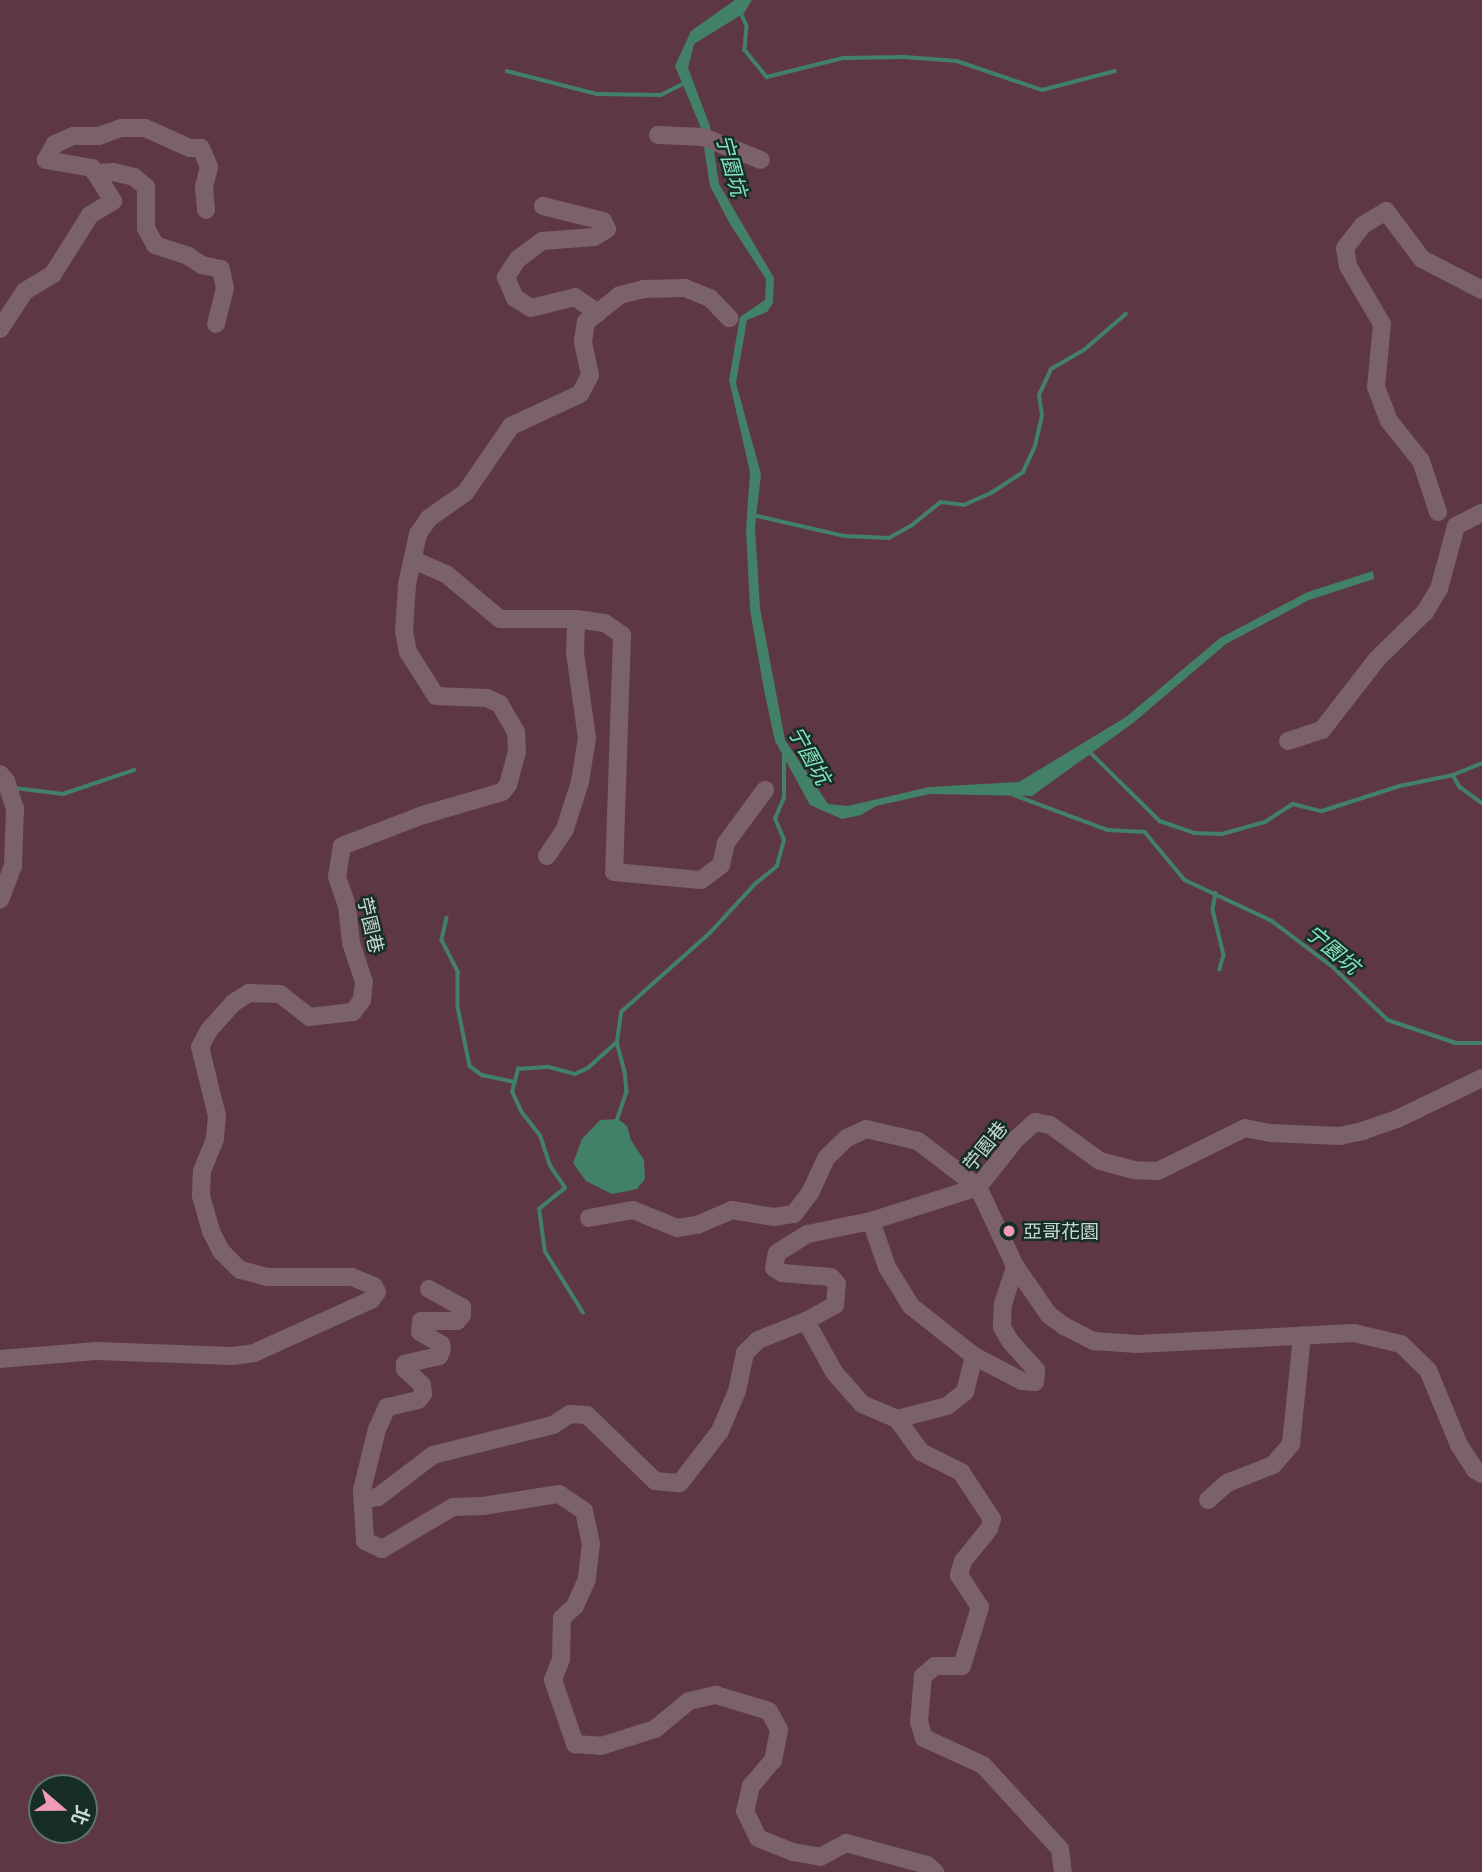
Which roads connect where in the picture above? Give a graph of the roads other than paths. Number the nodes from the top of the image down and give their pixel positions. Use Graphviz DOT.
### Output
graph roads {
  1 [pos="657,135"];
  2 [pos="761,160"];
  3 [pos="95,173"];
  4 [pos="543,206"];
  5 [pos="206,210"];
  6 [pos="1482,290"];
  7 [pos="598,313"];
  8 [pos="729,318"];
  9 [pos="216,324"];
  10 [pos="0,329"];
  11 [pos="1438,512"];
  12 [pos="1482,513"];
  13 [pos="413,560"];
  14 [pos="576,619"];
  15 [pos="1288,741"];
  16 [pos="0,774"];
  17 [pos="765,790"];
  18 [pos="547,856"];
  19 [pos="0,900"];
  20 [pos="1482,1078"];
  21 [pos="978,1187"];
  22 [pos="589,1218"];
  23 [pos="871,1221"];
  24 [pos="1015,1266"];
  25 [pos="429,1289"];
  26 [pos="806,1321"];
  27 [pos="1302,1336"];
  28 [pos="974,1356"];
  29 [pos="0,1359"];
  30 [pos="897,1419"];
  31 [pos="1482,1474"];
  32 [pos="365,1499"];
  33 [pos="1208,1500"];
  34 [pos="935,1872"];
  35 [pos="1063,1872"];
  1 -- 2 [label="street"];
  3 -- 5 [label="street"];
  3 -- 9 [label="street"];
  3 -- 10 [label="street"];
  4 -- 7 [label="street"];
  6 -- 11 [label="street"];
  7 -- 8 [label="street, 苧園巷"];
  7 -- 13 [label="street, 苧園巷"];
  12 -- 15 [label="street"];
  13 -- 14 [label="street"];
  13 -- 29 [label="street, 苧園巷"];
  14 -- 17 [label="street"];
  14 -- 18 [label="street"];
  16 -- 19 [label="street"];
  20 -- 21 [label="street, 苧園巷"];
  21 -- 22 [label="street"];
  21 -- 23 [label="street"];
  21 -- 24 [label="street, 苧園巷"];
  23 -- 26 [label="street"];
  23 -- 28 [label="street"];
  24 -- 27 [label="street, 苧園巷"];
  24 -- 28 [label="street"];
  25 -- 32 [label="street"];
  26 -- 30 [label="street"];
  26 -- 32 [label="street"];
  27 -- 31 [label="street, 苧園巷"];
  27 -- 33 [label="street"];
  28 -- 30 [label="street"];
  30 -- 35 [label="street"];
  32 -- 34 [label="street"];
}
